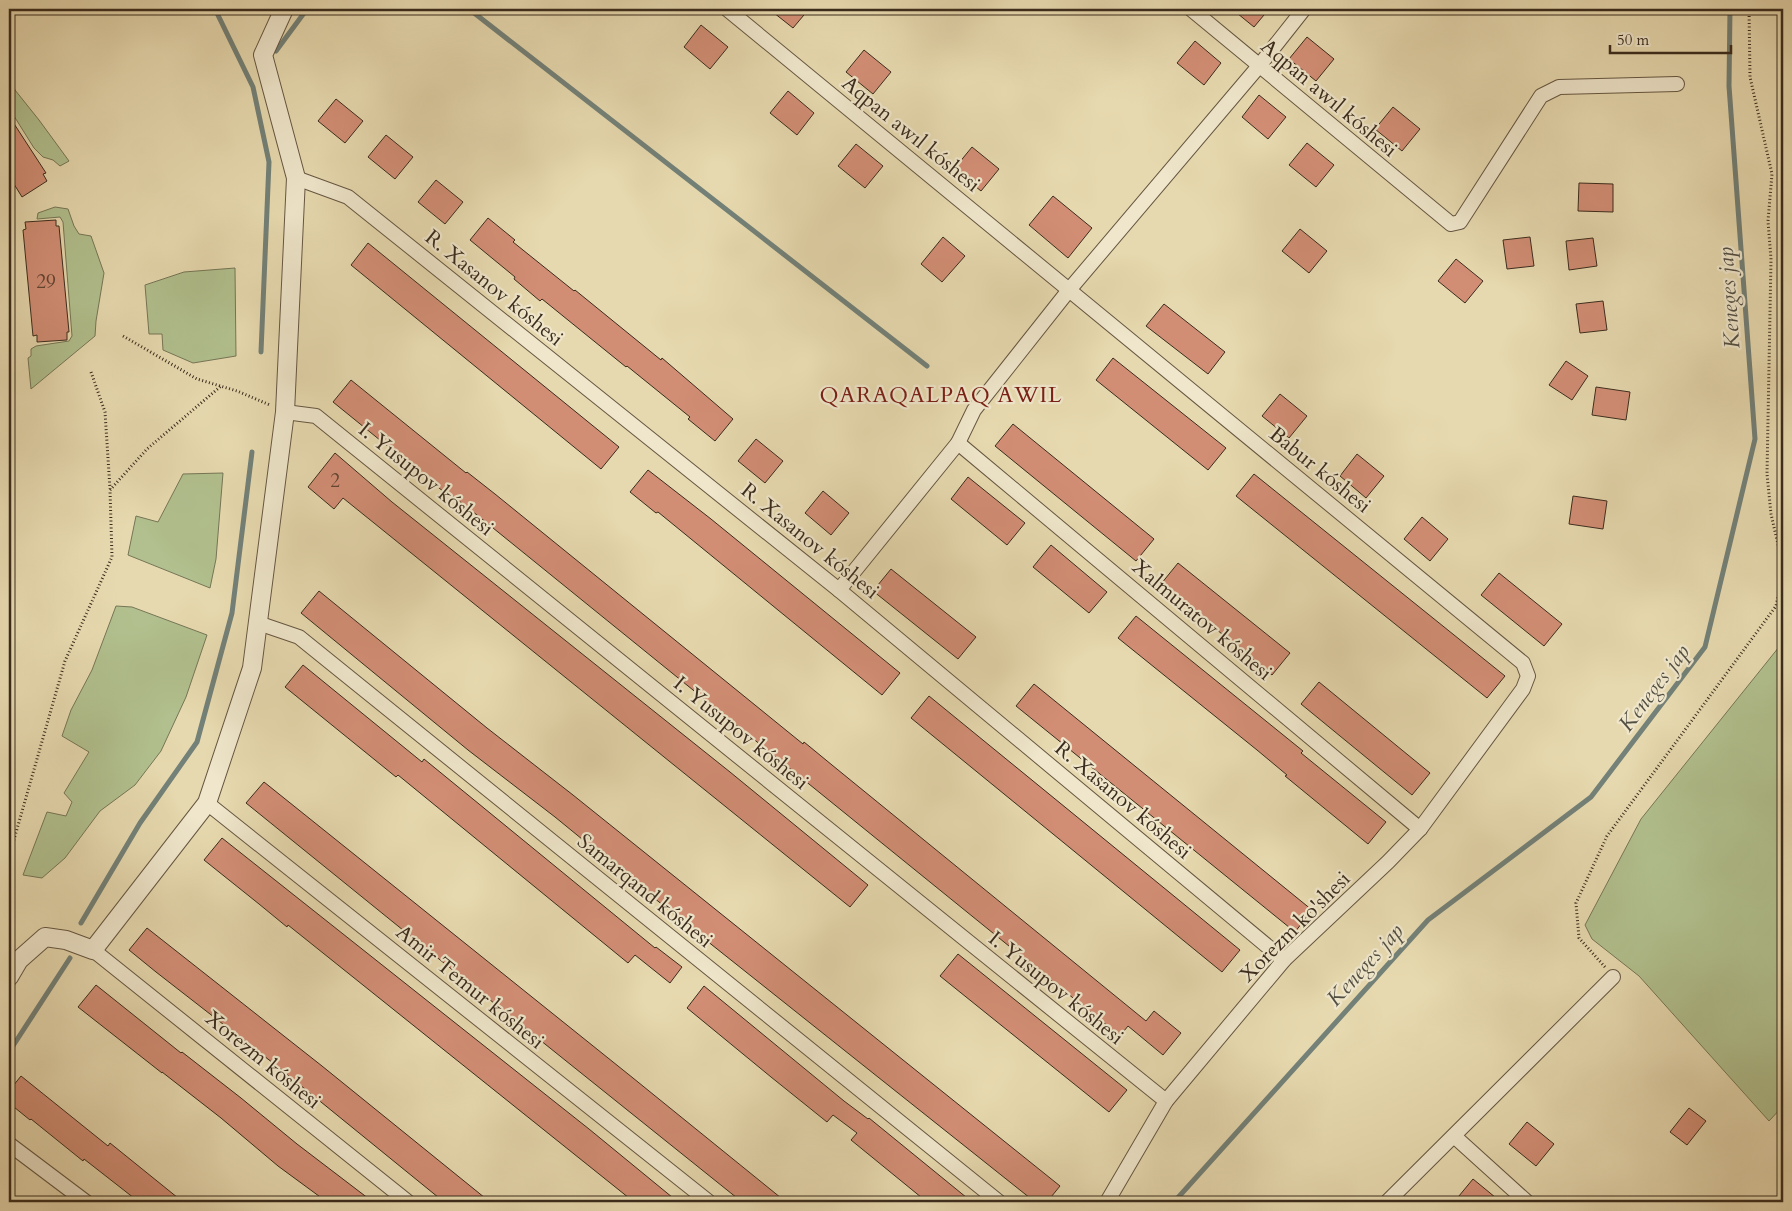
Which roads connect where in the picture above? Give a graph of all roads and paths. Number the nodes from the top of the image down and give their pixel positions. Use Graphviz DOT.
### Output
graph roads {
  1 [pos="284,9"];
  2 [pos="727,9"];
  3 [pos="1191,9"];
  4 [pos="1304,9"];
  5 [pos="1750,9"];
  6 [pos="1259,66"];
  7 [pos="1677,84"];
  8 [pos="296,178"];
  9 [pos="1069,290"];
  10 [pos="123,336"];
  11 [pos="91,372"];
  12 [pos="221,386"];
  13 [pos="284,412"];
  14 [pos="958,443"];
  15 [pos="110,490"];
  16 [pos="1783,566"];
  17 [pos="1783,574"];
  18 [pos="840,590"];
  19 [pos="258,623"];
  20 [pos="1523,689"];
  21 [pos="207,803"];
  22 [pos="1420,829"];
  23 [pos="9,857"];
  24 [pos="93,950"];
  25 [pos="1284,960"];
  26 [pos="9,977"];
  27 [pos="1614,977"];
  28 [pos="1166,1102"];
  29 [pos="1454,1136"];
  30 [pos="9,1144"];
  31 [pos="86,1202"];
  32 [pos="408,1202"];
  33 [pos="709,1202"];
  34 [pos="999,1202"];
  35 [pos="1107,1202"];
  36 [pos="1387,1202"];
  37 [pos="1527,1202"];
  1 -- 8 [label="street"];
  2 -- 9 [label="street, Aqpan awıl kóshesi"];
  3 -- 6 [label="street, Aqpan awıl kóshesi"];
  4 -- 6 [label="street"];
  5 -- 16 [label="path"];
  6 -- 7 [label="street, Aqpan awıl kóshesi"];
  6 -- 9 [label="street"];
  8 -- 13 [label="street"];
  8 -- 18 [label="street, R. Xasanov kóshesi"];
  9 -- 14 [label="street"];
  9 -- 20 [label="street, Babur kóshesi"];
  10 -- 12 [label="path"];
  11 -- 15 [label="path"];
  12 -- 13 [label="path"];
  12 -- 15 [label="path"];
  13 -- 19 [label="street"];
  13 -- 28 [label="street, I. Yusupov kóshesi"];
  14 -- 18 [label="street"];
  14 -- 22 [label="street, Xalmuratov kóshesi"];
  15 -- 23 [label="path"];
  17 -- 27 [label="path"];
  18 -- 25 [label="street, R. Xasanov kóshesi"];
  19 -- 21 [label="street"];
  19 -- 34 [label="street, Samarqand kóshesi"];
  20 -- 22 [label="street, Xorezm ko'shesi"];
  21 -- 24 [label="street"];
  21 -- 33 [label="street, Amir Temur kóshesi"];
  22 -- 25 [label="street, Xorezm ko'shesi"];
  24 -- 26 [label="street"];
  24 -- 32 [label="street, Xorezm kóshesi"];
  25 -- 28 [label="street, Xorezm ko'shesi"];
  27 -- 29 [label="street"];
  28 -- 35 [label="street, Xorezm ko'shesi"];
  29 -- 36 [label="street"];
  29 -- 37 [label="street"];
  30 -- 31 [label="street"];
}
